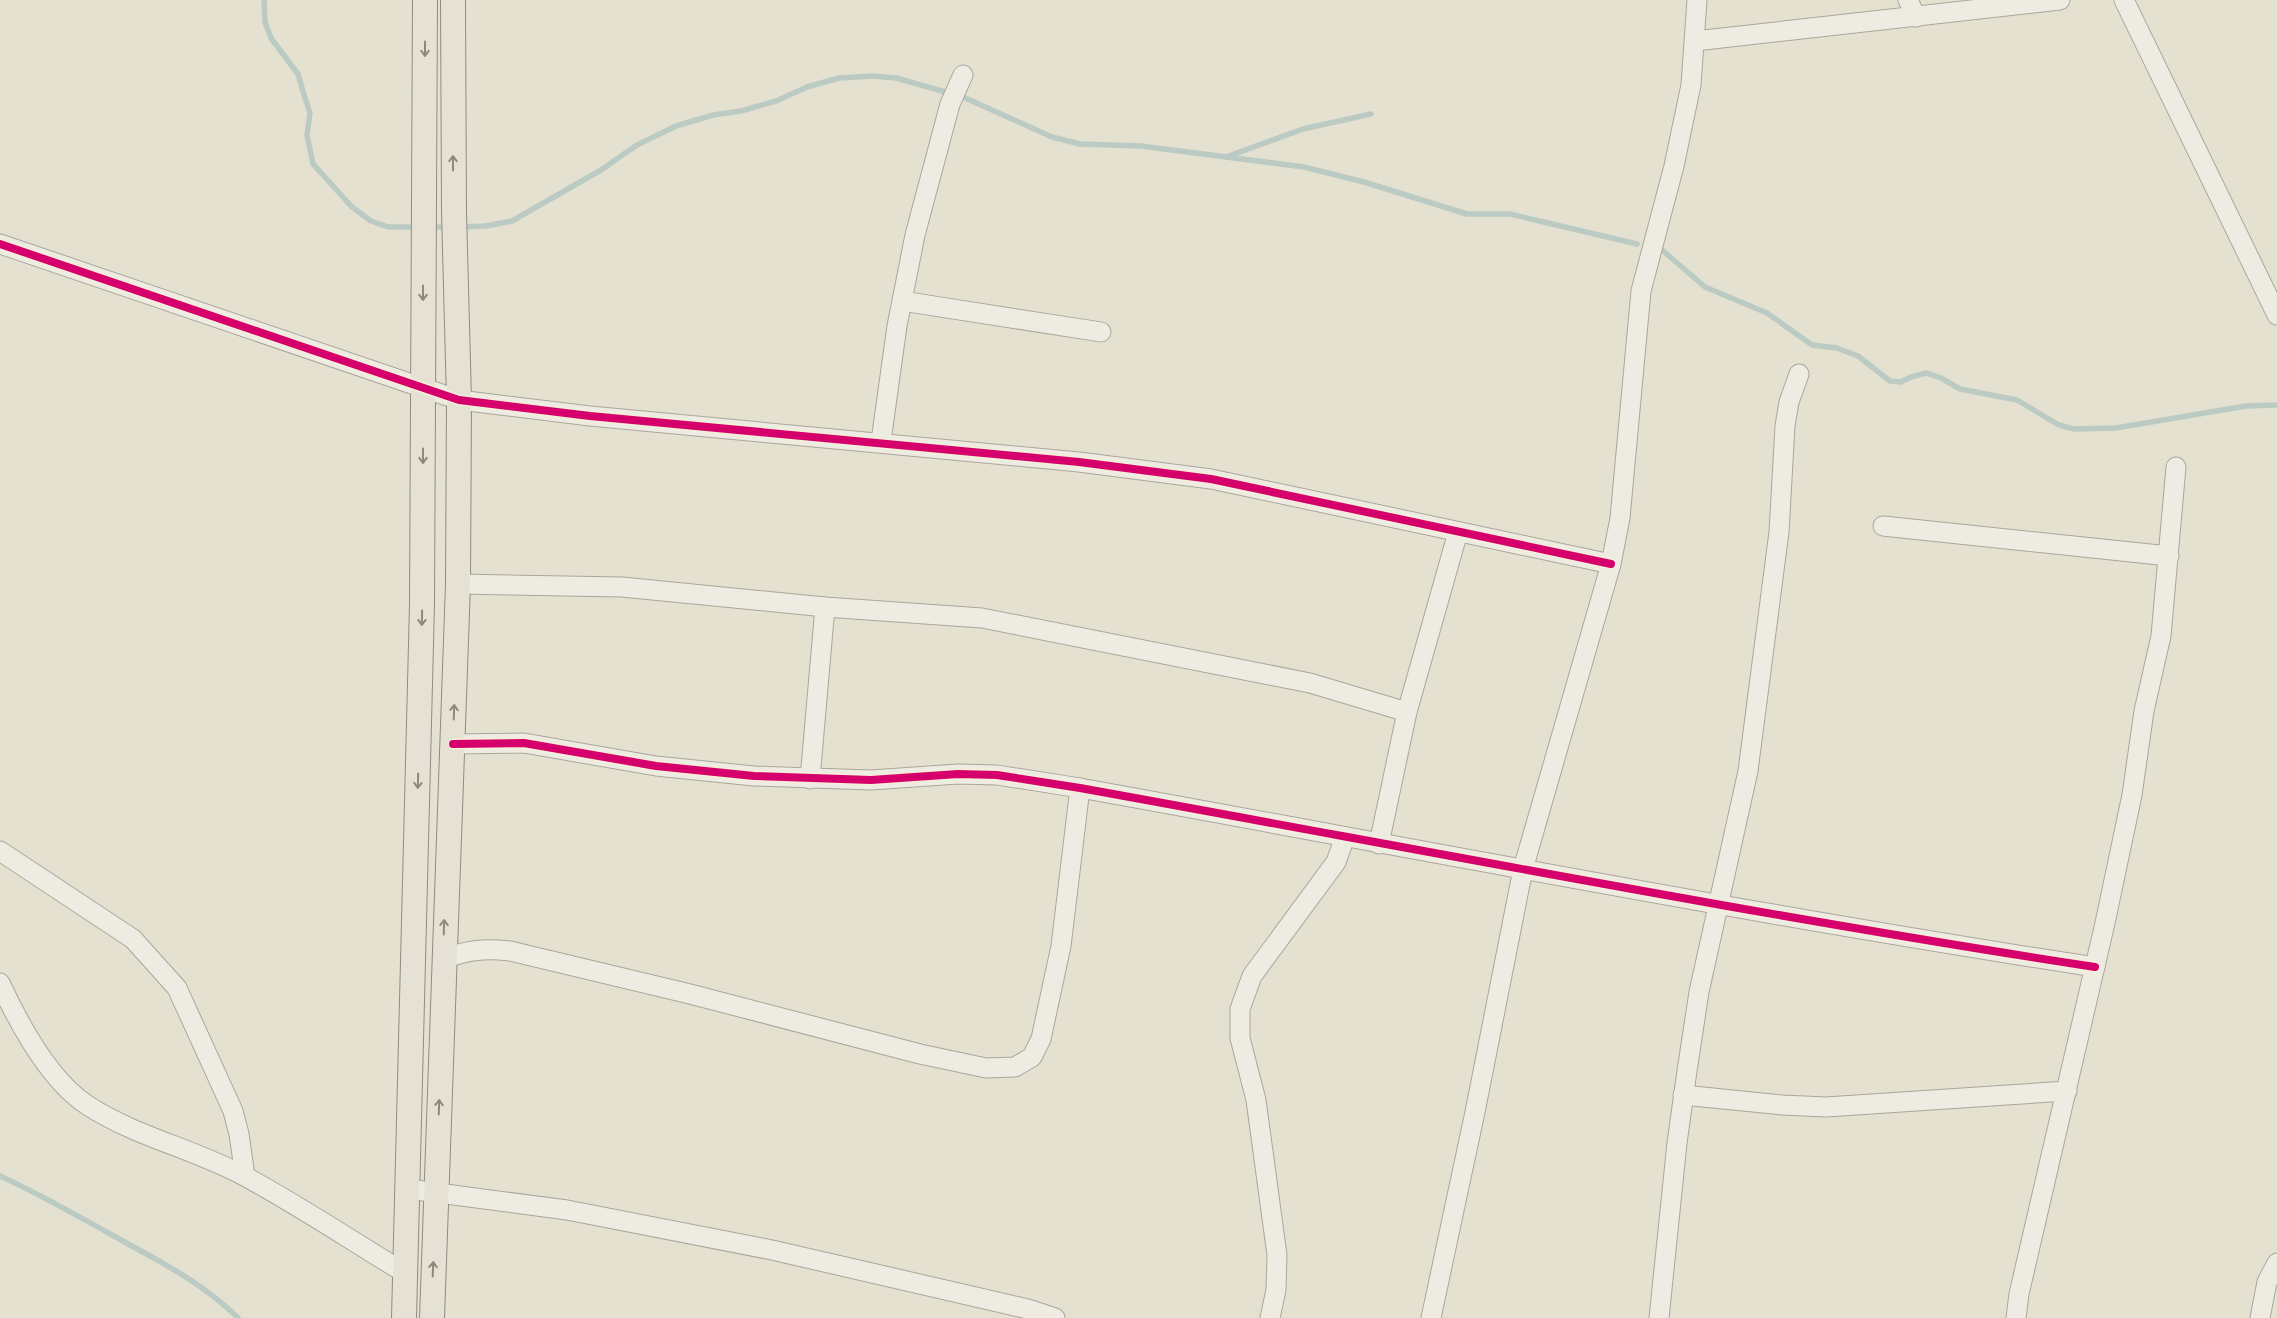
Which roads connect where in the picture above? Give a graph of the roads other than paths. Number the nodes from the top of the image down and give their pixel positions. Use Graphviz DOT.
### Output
graph roads {
  1 [pos="425,0"];
  2 [pos="453,0"];
  3 [pos="1697,0"];
  4 [pos="1908,0"];
  5 [pos="2060,0"];
  6 [pos="2124,0"];
  7 [pos="1916,17"];
  8 [pos="1694,41"];
  9 [pos="960,79"];
  10 [pos="0,244"];
  11 [pos="902,301"];
  12 [pos="2277,315"];
  13 [pos="1101,332"];
  14 [pos="1799,374"];
  15 [pos="424,388"];
  16 [pos="458,400"];
  17 [pos="881,442"];
  18 [pos="2176,467"];
  19 [pos="1883,526"];
  20 [pos="1458,532"];
  21 [pos="2168,556"];
  22 [pos="1611,564"];
  23 [pos="458,584"];
  24 [pos="825,607"];
  25 [pos="1407,712"];
  26 [pos="453,744"];
  27 [pos="810,779"];
  28 [pos="1080,788"];
  29 [pos="1345,837"];
  30 [pos="1379,844"];
  31 [pos="0,851"];
  32 [pos="1523,869"];
  33 [pos="1719,905"];
  34 [pos="443,960"];
  35 [pos="2095,966"];
  36 [pos="0,983"];
  37 [pos="5,1004"];
  38 [pos="2067,1091"];
  39 [pos="1683,1095"];
  40 [pos="245,1176"];
  41 [pos="408,1189"];
  42 [pos="436,1191"];
  43 [pos="2277,1263"];
  44 [pos="405,1273"];
  45 [pos="404,1318"];
  46 [pos="432,1318"];
  47 [pos="1055,1318"];
  48 [pos="1270,1318"];
  49 [pos="1431,1318"];
  50 [pos="1659,1318"];
  51 [pos="2016,1318"];
  52 [pos="2260,1318"];
  1 -- 15 [label="main road, one-way"];
  16 -- 2 [label="main road, one-way"];
  3 -- 8 [label="street"];
  4 -- 7 [label="street"];
  5 -- 7 [label="street"];
  6 -- 12 [label="street"];
  7 -- 8 [label="street"];
  8 -- 22 [label="street"];
  9 -- 11 [label="street"];
  10 -- 15 [label="street"];
  11 -- 13 [label="street"];
  11 -- 17 [label="street"];
  14 -- 33 [label="street"];
  15 -- 16 [label="street"];
  15 -- 41 [label="main road, one-way"];
  16 -- 17 [label="street"];
  16 -- 23 [label="main road"];
  17 -- 20 [label="street"];
  18 -- 21 [label="street"];
  19 -- 21 [label="street"];
  20 -- 22 [label="street"];
  20 -- 25 [label="street"];
  21 -- 35 [label="street"];
  22 -- 32 [label="street"];
  23 -- 24 [label="street"];
  26 -- 23 [label="main road, one-way"];
  24 -- 25 [label="street"];
  24 -- 27 [label="street"];
  25 -- 30 [label="street"];
  26 -- 27 [label="street"];
  34 -- 26 [label="main road, one-way"];
  27 -- 28 [label="street"];
  28 -- 29 [label="street"];
  28 -- 34 [label="street"];
  29 -- 30 [label="street"];
  29 -- 48 [label="street"];
  30 -- 32 [label="street"];
  31 -- 40 [label="street"];
  32 -- 33 [label="street"];
  32 -- 49 [label="street"];
  33 -- 35 [label="street"];
  33 -- 39 [label="street"];
  42 -- 34 [label="main road, one-way"];
  35 -- 38 [label="street"];
  36 -- 37 [label="street"];
  37 -- 40 [label="street"];
  38 -- 39 [label="street"];
  38 -- 51 [label="street"];
  39 -- 50 [label="street"];
  40 -- 44 [label="street"];
  41 -- 42 [label="street"];
  41 -- 44 [label="main road"];
  46 -- 42 [label="main road, one-way"];
  42 -- 47 [label="street"];
  43 -- 52 [label="street"];
  44 -- 45 [label="main road"];
}
